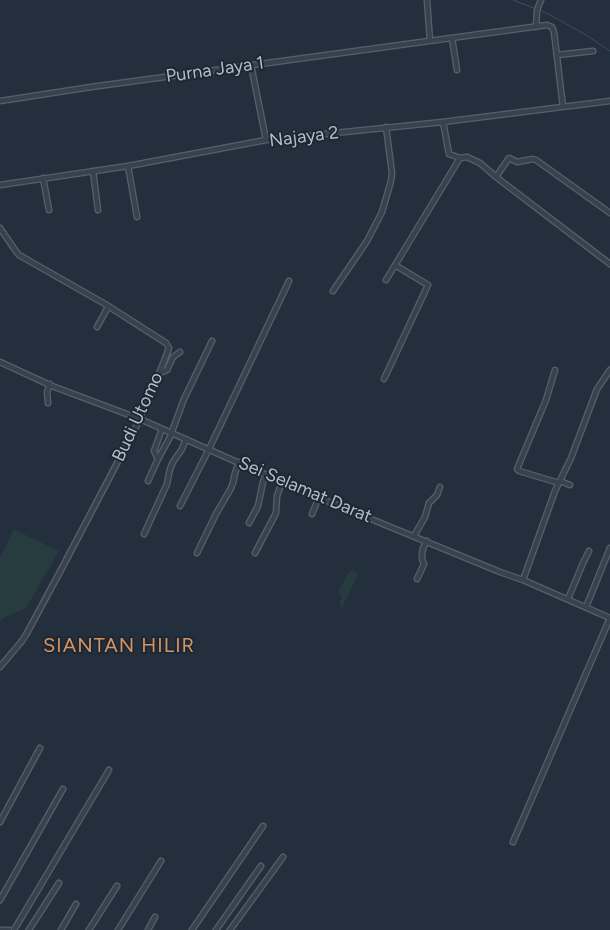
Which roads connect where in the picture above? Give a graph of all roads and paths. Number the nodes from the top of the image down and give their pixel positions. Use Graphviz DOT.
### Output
graph roads {
  1 [pos="427,0"];
  2 [pos="540,1"];
  3 [pos="536,27"];
  4 [pos="452,38"];
  5 [pos="430,41"];
  6 [pos="593,51"];
  7 [pos="556,55"];
  8 [pos="251,65"];
  9 [pos="456,70"];
  10 [pos="0,101"];
  11 [pos="610,101"];
  12 [pos="563,107"];
  13 [pos="443,122"];
  14 [pos="386,128"];
  15 [pos="266,140"];
  16 [pos="460,158"];
  17 [pos="128,166"];
  18 [pos="93,171"];
  19 [pos="496,177"];
  20 [pos="43,178"];
  21 [pos="0,185"];
  22 [pos="49,210"];
  23 [pos="98,210"];
  24 [pos="610,213"];
  25 [pos="137,217"];
  26 [pos="0,228"];
  27 [pos="395,264"];
  28 [pos="610,264"];
  29 [pos="386,280"];
  30 [pos="289,282"];
  31 [pos="333,291"];
  32 [pos="108,307"];
  33 [pos="97,327"];
  34 [pos="212,341"];
  35 [pos="180,352"];
  36 [pos="0,362"];
  37 [pos="555,370"];
  38 [pos="610,370"];
  39 [pos="160,373"];
  40 [pos="608,376"];
  41 [pos="384,379"];
  42 [pos="49,388"];
  43 [pos="48,403"];
  44 [pos="139,421"];
  45 [pos="160,433"];
  46 [pos="170,438"];
  47 [pos="184,444"];
  48 [pos="208,451"];
  49 [pos="158,459"];
  50 [pos="238,464"];
  51 [pos="265,478"];
  52 [pos="148,481"];
  53 [pos="559,482"];
  54 [pos="281,485"];
  55 [pos="570,485"];
  56 [pos="440,487"];
  57 [pos="318,501"];
  58 [pos="180,506"];
  59 [pos="312,514"];
  60 [pos="249,523"];
  61 [pos="144,534"];
  62 [pos="414,536"];
  63 [pos="425,545"];
  64 [pos="610,548"];
  65 [pos="589,552"];
  66 [pos="196,553"];
  67 [pos="255,553"];
  68 [pos="417,579"];
  69 [pos="522,580"];
  70 [pos="568,599"];
  71 [pos="586,607"];
  72 [pos="609,620"];
  73 [pos="0,667"];
  74 [pos="40,748"];
  75 [pos="109,770"];
  76 [pos="62,790"];
  77 [pos="0,822"];
  78 [pos="263,826"];
  79 [pos="513,842"];
  80 [pos="283,857"];
  81 [pos="161,861"];
  82 [pos="261,866"];
  83 [pos="59,883"];
  84 [pos="117,886"];
  85 [pos="0,900"];
  86 [pos="76,904"];
  87 [pos="155,917"];
  88 [pos="0,930"];
  89 [pos="9,930"];
  90 [pos="14,930"];
  91 [pos="29,930"];
  92 [pos="61,930"];
  93 [pos="89,930"];
  94 [pos="118,930"];
  95 [pos="148,930"];
  96 [pos="192,930"];
  97 [pos="216,930"];
  98 [pos="230,930"];
  1 -- 5 [label="street"];
  2 -- 3 [label="street"];
  3 -- 4 [label="street, Purna Jaya 1"];
  3 -- 7 [label="street"];
  4 -- 5 [label="street, Purna Jaya 1"];
  4 -- 9 [label="street"];
  5 -- 8 [label="street, Purna Jaya 1"];
  6 -- 7 [label="street"];
  7 -- 12 [label="street"];
  8 -- 10 [label="street, Purna Jaya 1"];
  8 -- 15 [label="street"];
  11 -- 12 [label="street, Najaya 2"];
  12 -- 13 [label="street, Najaya 2"];
  13 -- 14 [label="street, Najaya 2"];
  13 -- 16 [label="street"];
  14 -- 15 [label="street, Najaya 2"];
  14 -- 31 [label="street"];
  15 -- 17 [label="street, Najaya 2"];
  16 -- 19 [label="street"];
  16 -- 27 [label="street"];
  17 -- 18 [label="street, Najaya 2"];
  17 -- 25 [label="street"];
  18 -- 20 [label="street, Najaya 2"];
  18 -- 23 [label="street"];
  19 -- 24 [label="street"];
  19 -- 28 [label="street"];
  20 -- 21 [label="street, Najaya 2"];
  20 -- 22 [label="street"];
  26 -- 32 [label="street, Budi Utomo"];
  27 -- 29 [label="street"];
  27 -- 41 [label="street"];
  30 -- 48 [label="street"];
  32 -- 33 [label="street"];
  32 -- 39 [label="street, Budi Utomo"];
  34 -- 46 [label="street"];
  35 -- 39 [label="street"];
  36 -- 42 [label="street, Sei Selamat Darat"];
  37 -- 53 [label="street"];
  38 -- 40 [label="street"];
  39 -- 44 [label="street, Budi Utomo"];
  40 -- 53 [label="street"];
  42 -- 43 [label="street"];
  42 -- 44 [label="street, Sei Selamat Darat"];
  44 -- 45 [label="street, Sei Selamat Darat"];
  44 -- 73 [label="street, Budi Utomo"];
  45 -- 46 [label="street, Sei Selamat Darat"];
  45 -- 49 [label="street"];
  46 -- 47 [label="street, Sei Selamat Darat"];
  46 -- 49 [label="street"];
  47 -- 48 [label="street, Sei Selamat Darat"];
  47 -- 61 [label="street"];
  48 -- 50 [label="street, Sei Selamat Darat"];
  48 -- 58 [label="street"];
  49 -- 52 [label="street"];
  50 -- 51 [label="street, Sei Selamat Darat"];
  50 -- 66 [label="street"];
  51 -- 54 [label="street, Sei Selamat Darat"];
  51 -- 60 [label="street"];
  53 -- 55 [label="street"];
  53 -- 69 [label="street"];
  54 -- 57 [label="street, Sei Selamat Darat"];
  54 -- 67 [label="street"];
  56 -- 62 [label="street"];
  57 -- 59 [label="street"];
  57 -- 62 [label="street, Sei Selamat Darat"];
  62 -- 63 [label="street, Sei Selamat Darat"];
  63 -- 68 [label="street"];
  63 -- 69 [label="street, Sei Selamat Darat"];
  64 -- 71 [label="street"];
  65 -- 70 [label="street"];
  69 -- 70 [label="street, Sei Selamat Darat"];
  70 -- 71 [label="street, Sei Selamat Darat"];
  71 -- 72 [label="street, Sei Selamat Darat"];
  72 -- 79 [label="street"];
  74 -- 77 [label="street"];
  75 -- 90 [label="street"];
  76 -- 85 [label="street"];
  78 -- 96 [label="street"];
  80 -- 98 [label="street"];
  81 -- 94 [label="street"];
  82 -- 97 [label="street"];
  83 -- 91 [label="street"];
  84 -- 93 [label="street"];
  86 -- 92 [label="street"];
  87 -- 95 [label="street"];
  88 -- 89 [label="street"];
}
